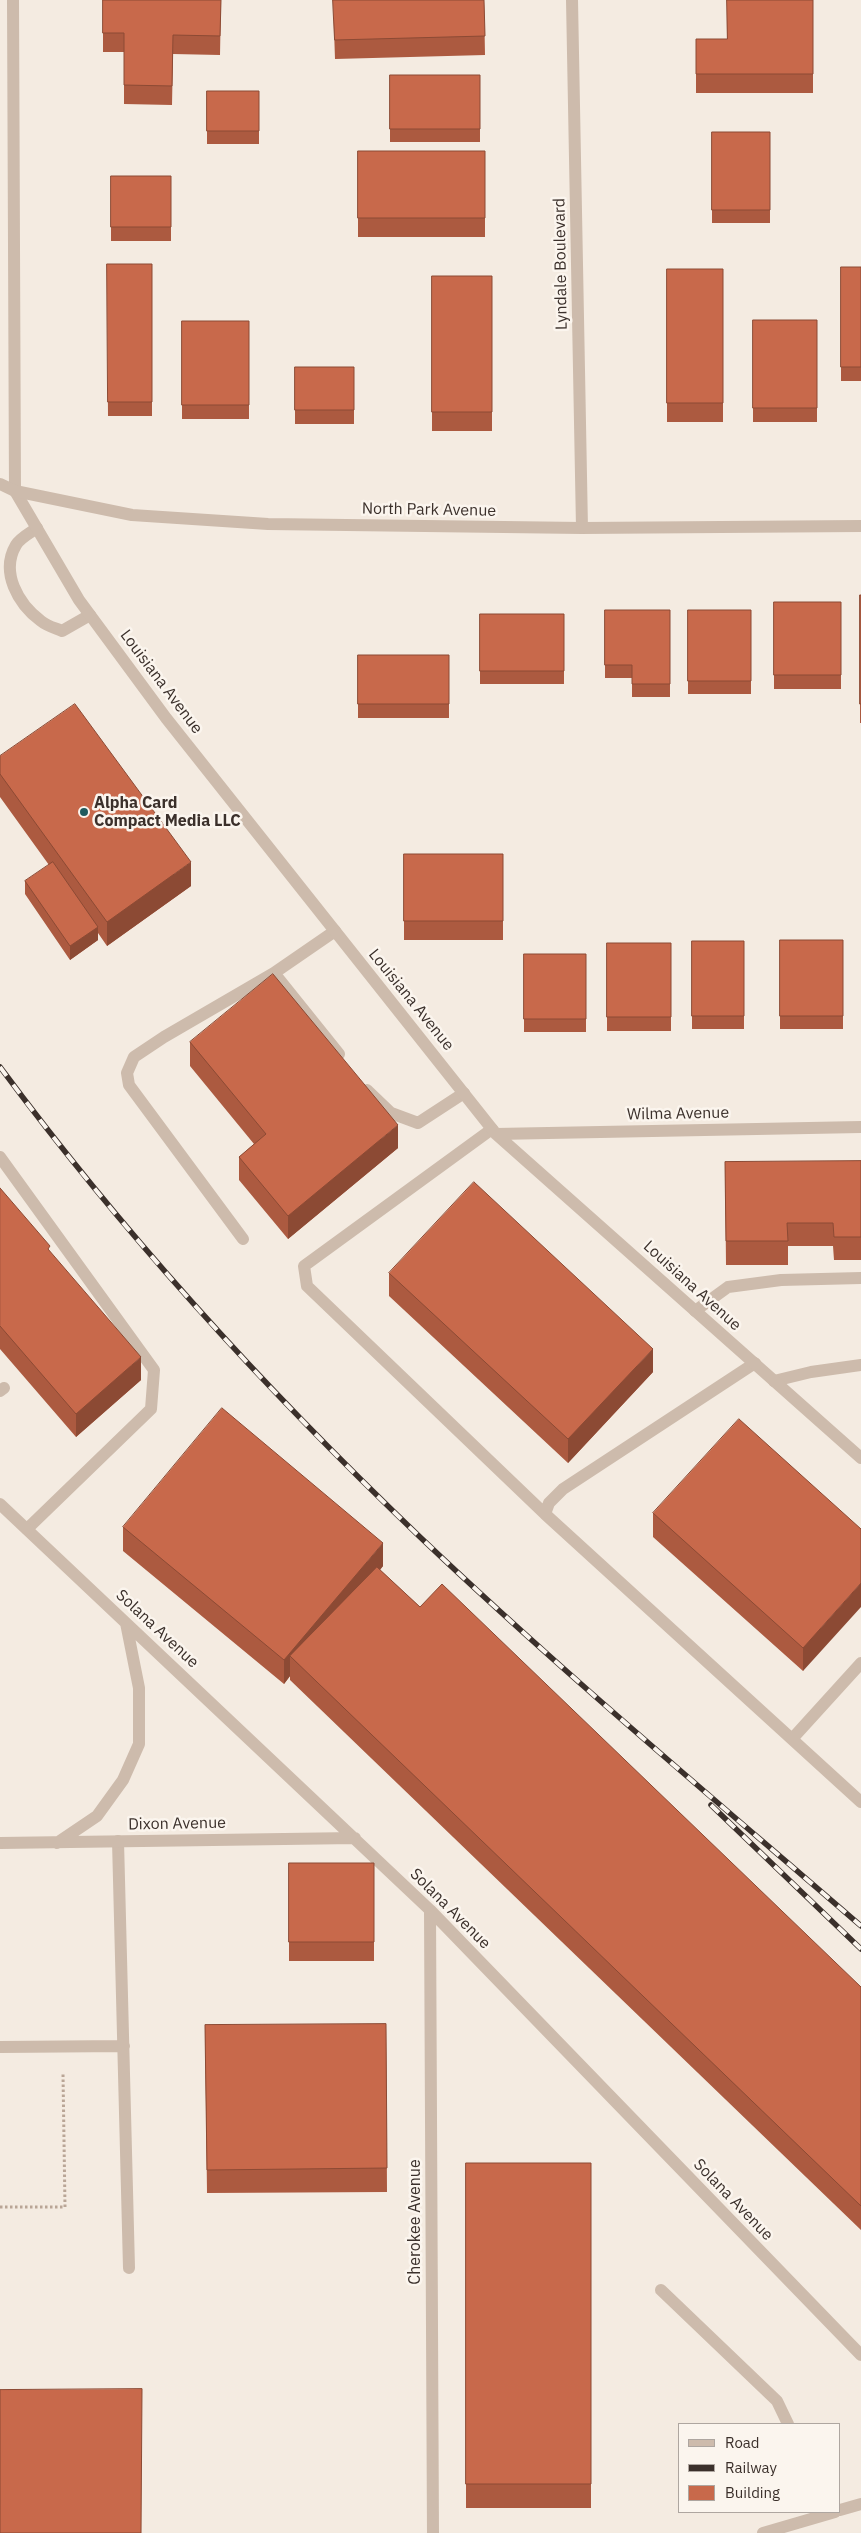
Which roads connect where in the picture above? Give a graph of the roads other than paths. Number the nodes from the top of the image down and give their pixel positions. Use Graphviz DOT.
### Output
graph roads {
  1 [pos="13,0"];
  2 [pos="572,0"];
  3 [pos="0,484"];
  4 [pos="15,491"];
  5 [pos="861,526"];
  6 [pos="37,528"];
  7 [pos="582,528"];
  8 [pos="90,615"];
  9 [pos="335,931"];
  10 [pos="274,973"];
  11 [pos="345,1062"];
  12 [pos="357,1077"];
  13 [pos="464,1092"];
  14 [pos="861,1127"];
  15 [pos="494,1131"];
  16 [pos="0,1157"];
  17 [pos="244,1239"];
  18 [pos="861,1278"];
  19 [pos="695,1311"];
  20 [pos="755,1364"];
  21 [pos="861,1365"];
  22 [pos="774,1381"];
  23 [pos="861,1458"];
  24 [pos="0,1504"];
  25 [pos="545,1514"];
  26 [pos="27,1529"];
  27 [pos="126,1623"];
  28 [pos="861,1663"];
  29 [pos="792,1739"];
  30 [pos="861,1802"];
  31 [pos="355,1838"];
  32 [pos="118,1841"];
  33 [pos="0,1843"];
  34 [pos="57,1843"];
  35 [pos="430,1910"];
  36 [pos="124,2046"];
  37 [pos="0,2047"];
  38 [pos="129,2268"];
  39 [pos="661,2290"];
  40 [pos="861,2355"];
  41 [pos="788,2423"];
  42 [pos="861,2504"];
  43 [pos="841,2510"];
  44 [pos="829,2513"];
  45 [pos="433,2533"];
  46 [pos="763,2533"];
  1 -- 4 [label="street"];
  2 -- 7 [label="street, Lyndale Boulevard"];
  3 -- 4 [label="street, North Park Avenue"];
  4 -- 6 [label="street, Louisiana Avenue"];
  4 -- 7 [label="street, North Park Avenue"];
  5 -- 7 [label="street, North Park Avenue"];
  6 -- 8 [label="street, Louisiana Avenue"];
  6 -- 8 [label="street"];
  8 -- 9 [label="street, Louisiana Avenue"];
  9 -- 10 [label="street"];
  9 -- 13 [label="street, Louisiana Avenue"];
  10 -- 11 [label="street"];
  10 -- 17 [label="street"];
  12 -- 13 [label="street"];
  13 -- 15 [label="street, Louisiana Avenue"];
  14 -- 15 [label="street, Wilma Avenue"];
  15 -- 19 [label="street, Louisiana Avenue"];
  15 -- 25 [label="street"];
  16 -- 26 [label="street"];
  18 -- 19 [label="street"];
  19 -- 20 [label="street, Louisiana Avenue"];
  20 -- 22 [label="street, Louisiana Avenue"];
  20 -- 25 [label="street"];
  21 -- 22 [label="street"];
  22 -- 23 [label="street, Louisiana Avenue"];
  24 -- 26 [label="street, Solana Avenue"];
  25 -- 29 [label="street"];
  26 -- 27 [label="street, Solana Avenue"];
  27 -- 31 [label="street, Solana Avenue"];
  27 -- 34 [label="street"];
  28 -- 29 [label="street"];
  29 -- 30 [label="street"];
  31 -- 32 [label="street, Dixon Avenue"];
  31 -- 35 [label="street, Solana Avenue"];
  32 -- 34 [label="street, Dixon Avenue"];
  32 -- 36 [label="street"];
  33 -- 34 [label="street, Dixon Avenue"];
  35 -- 40 [label="street, Solana Avenue"];
  35 -- 45 [label="street, Cherokee Avenue"];
  36 -- 37 [label="street"];
  36 -- 38 [label="street"];
  39 -- 41 [label="street"];
  42 -- 43 [label="street"];
  44 -- 46 [label="street"];
}
